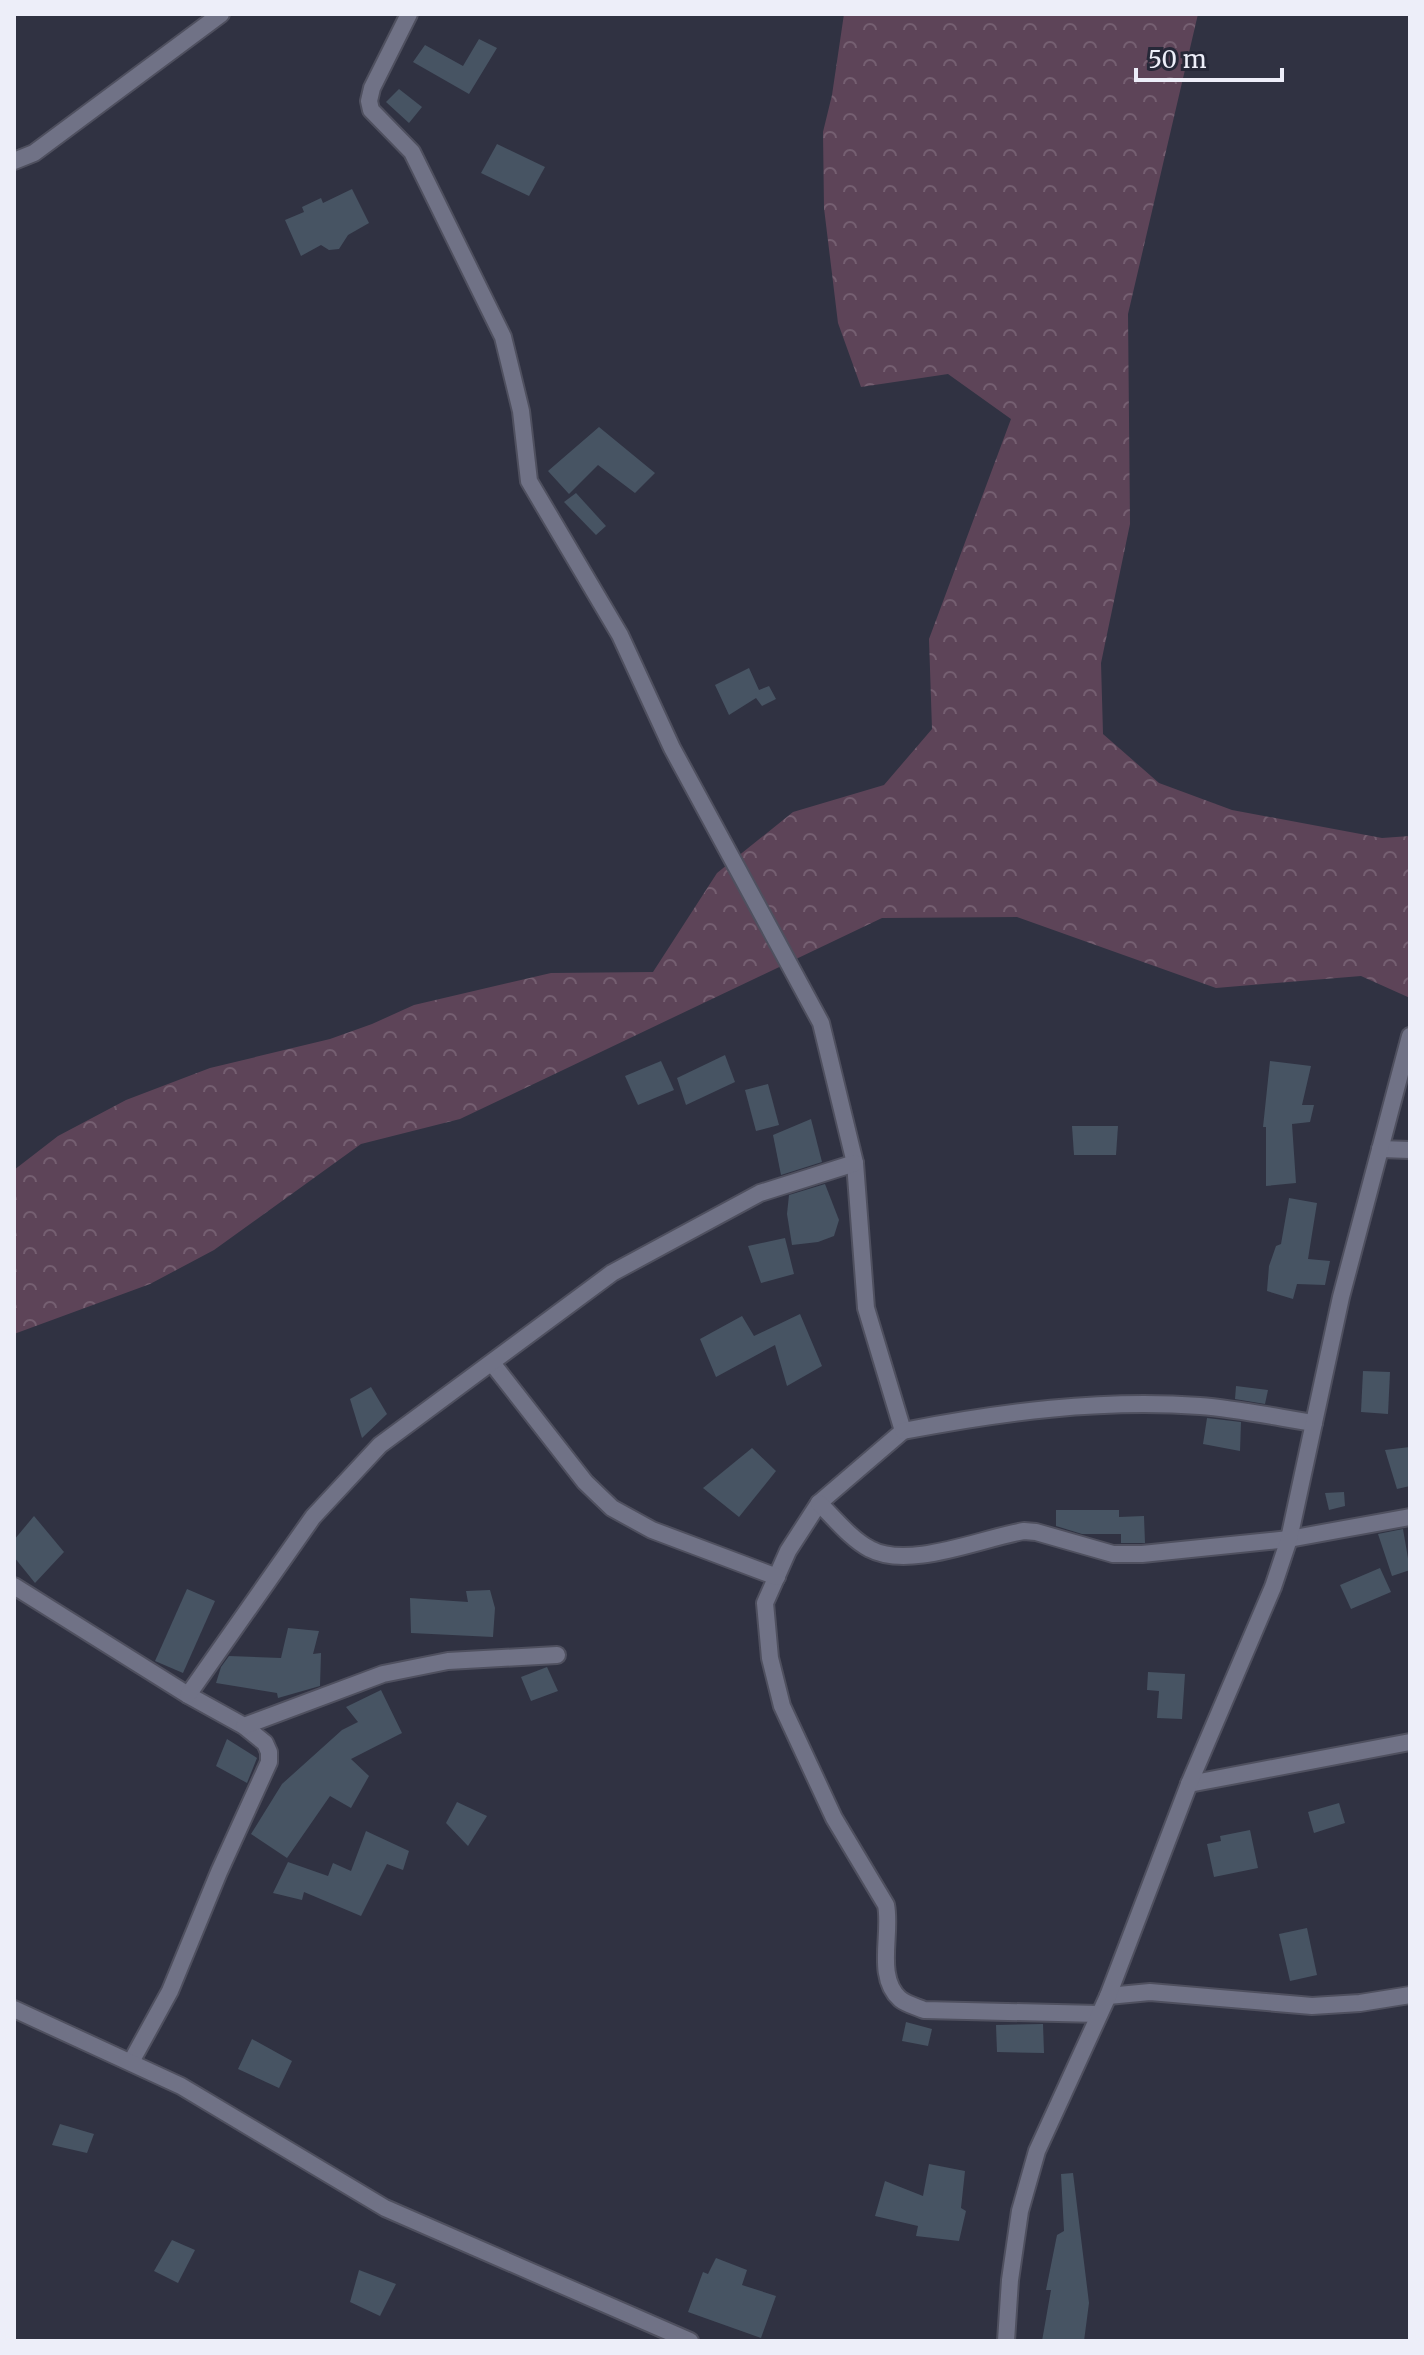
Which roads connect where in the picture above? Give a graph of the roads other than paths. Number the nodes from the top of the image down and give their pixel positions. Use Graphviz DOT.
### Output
graph roads {
  1 [pos="221,14"];
  2 [pos="409,14"];
  3 [pos="14,161"];
  4 [pos="1410,1036"];
  5 [pos="1380,1149"];
  6 [pos="1410,1150"];
  7 [pos="855,1163"];
  8 [pos="492,1363"];
  9 [pos="1314,1423"];
  10 [pos="903,1431"];
  11 [pos="819,1503"];
  12 [pos="1410,1517"];
  13 [pos="1289,1539"];
  14 [pos="777,1577"];
  15 [pos="14,1586"];
  16 [pos="557,1655"];
  17 [pos="188,1695"];
  18 [pos="244,1726"];
  19 [pos="1410,1742"];
  20 [pos="1189,1784"];
  21 [pos="1410,1995"];
  22 [pos="1108,1996"];
  23 [pos="14,2009"];
  24 [pos="1099,2014"];
  25 [pos="131,2062"];
  26 [pos="690,2341"];
  27 [pos="1006,2341"];
  1 -- 3 [label="street"];
  2 -- 7 [label="street"];
  4 -- 5 [label="street"];
  5 -- 6 [label="street"];
  5 -- 9 [label="street"];
  7 -- 8 [label="street"];
  7 -- 10 [label="street"];
  8 -- 14 [label="street"];
  8 -- 17 [label="street"];
  9 -- 10 [label="street"];
  9 -- 13 [label="street"];
  10 -- 11 [label="street"];
  11 -- 13 [label="street"];
  11 -- 14 [label="street"];
  12 -- 13 [label="street"];
  13 -- 20 [label="street"];
  14 -- 24 [label="street"];
  15 -- 17 [label="street"];
  16 -- 18 [label="street"];
  17 -- 18 [label="street"];
  18 -- 25 [label="street"];
  19 -- 20 [label="street"];
  20 -- 22 [label="street"];
  21 -- 22 [label="street"];
  22 -- 24 [label="street"];
  23 -- 25 [label="street"];
  24 -- 27 [label="street"];
  25 -- 26 [label="street"];
}
